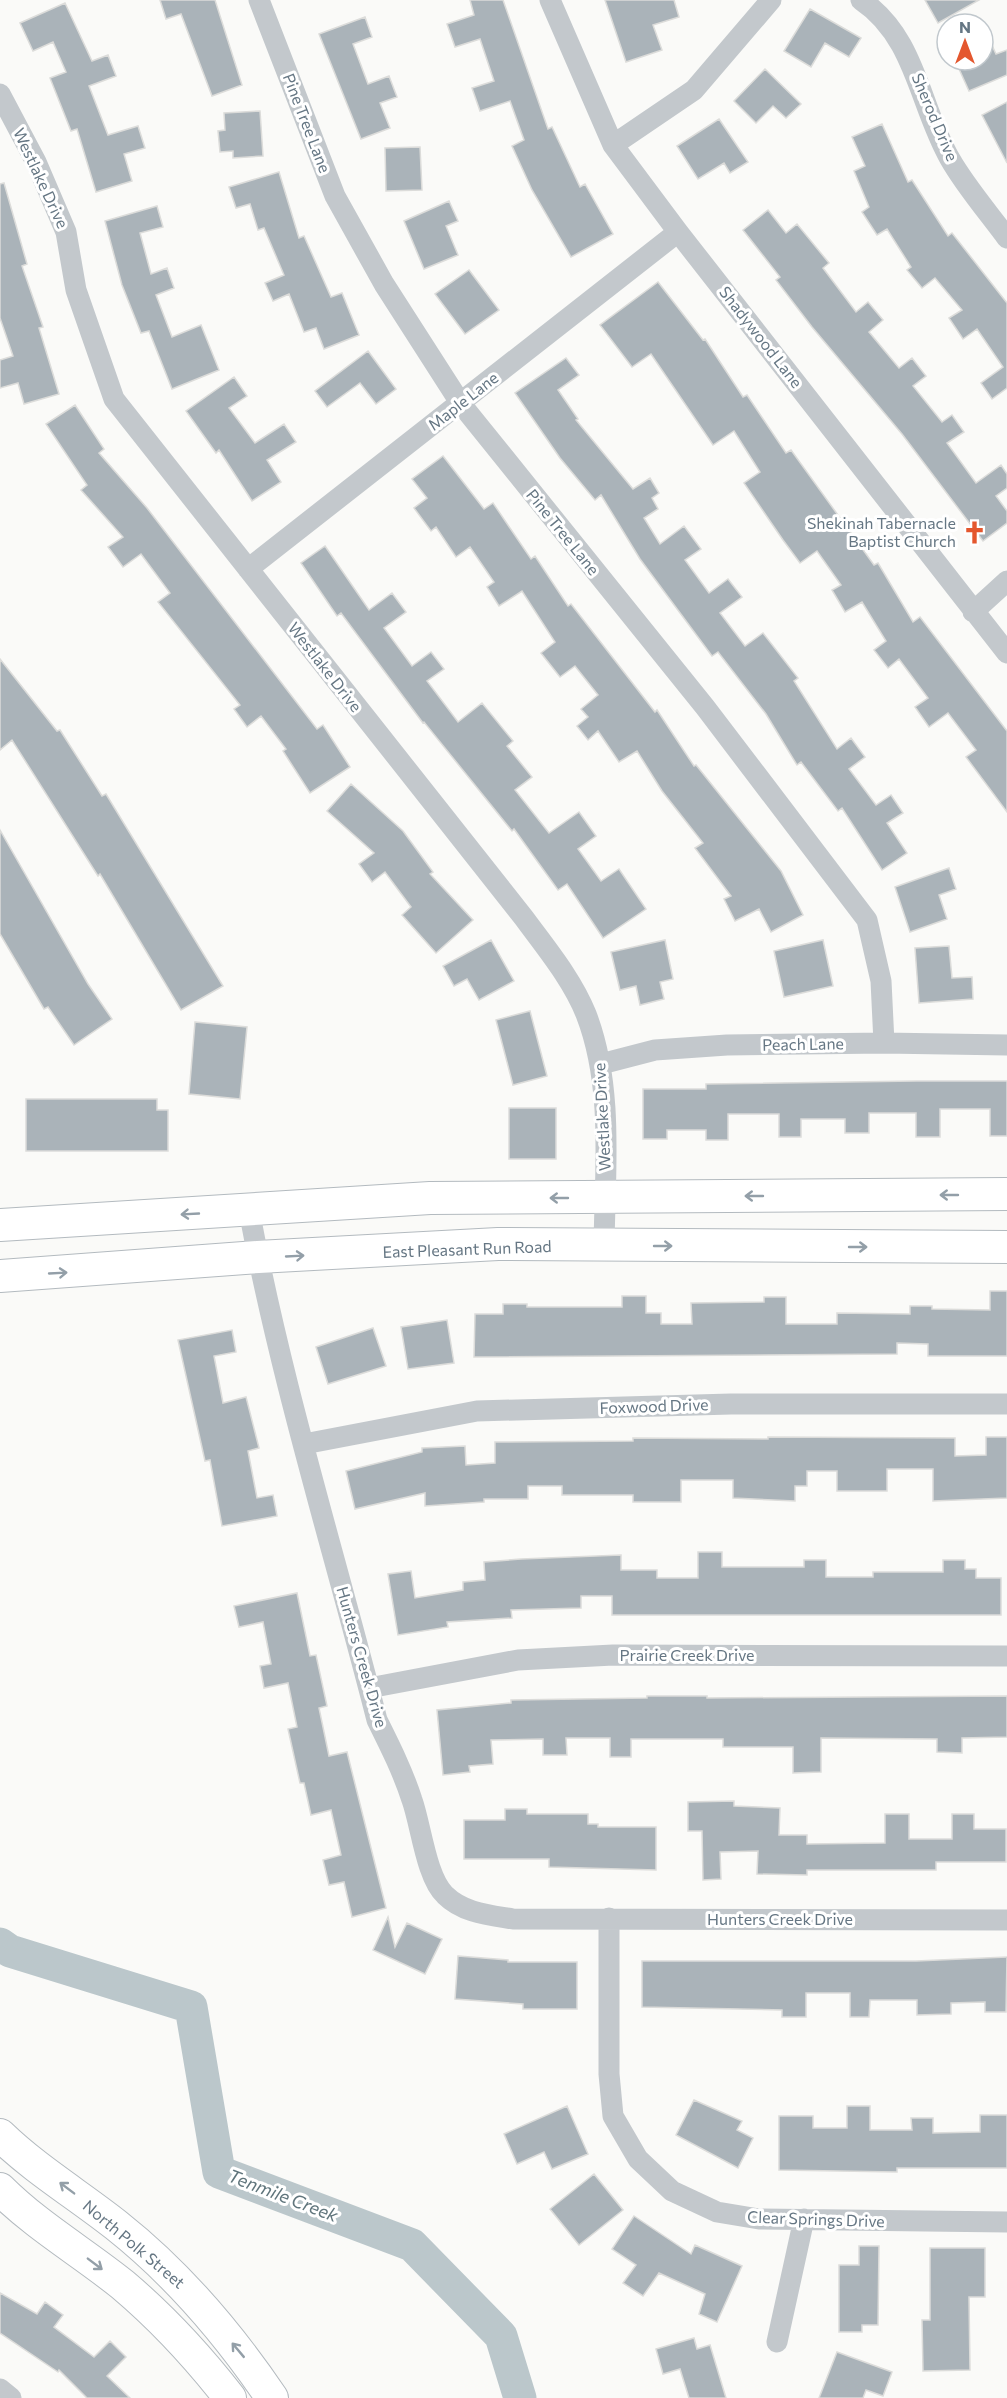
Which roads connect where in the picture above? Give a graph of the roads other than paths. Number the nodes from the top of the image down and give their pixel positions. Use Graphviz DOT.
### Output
graph roads {
  1 [pos="259,0"];
  2 [pos="550,0"];
  3 [pos="771,0"];
  4 [pos="861,0"];
  5 [pos="0,94"];
  6 [pos="613,145"];
  7 [pos="678,232"];
  8 [pos="1007,238"];
  9 [pos="460,404"];
  10 [pos="248,569"];
  11 [pos="1007,581"];
  12 [pos="974,612"];
  13 [pos="1007,653"];
  14 [pos="884,1043"];
  15 [pos="1007,1045"];
  16 [pos="601,1064"];
  17 [pos="1007,1194"];
  18 [pos="605,1197"];
  19 [pos="249,1210"];
  20 [pos="0,1225"];
  21 [pos="604,1246"];
  22 [pos="1007,1247"];
  23 [pos="258,1257"];
  24 [pos="0,1276"];
  25 [pos="1007,1404"];
  26 [pos="304,1444"];
  27 [pos="1007,1656"];
  28 [pos="369,1688"];
  29 [pos="609,1918"];
  30 [pos="1007,1920"];
  31 [pos="0,2135"];
  32 [pos="0,2189"];
  33 [pos="804,2219"];
  34 [pos="1007,2222"];
  35 [pos="777,2342"];
  36 [pos="0,2389"];
  37 [pos="11,2398"];
  38 [pos="230,2398"];
  39 [pos="272,2398"];
  1 -- 9 [label="street, Pine Tree Lane"];
  2 -- 6 [label="street, Shadywood Lane"];
  3 -- 6 [label="street"];
  4 -- 8 [label="street, Sherod Drive"];
  5 -- 10 [label="street, Westlake Drive"];
  6 -- 7 [label="street, Shadywood Lane"];
  7 -- 9 [label="street, Maple Lane"];
  7 -- 12 [label="street, Shadywood Lane"];
  9 -- 10 [label="street, Maple Lane"];
  9 -- 14 [label="street, Pine Tree Lane"];
  10 -- 16 [label="street, Westlake Drive"];
  11 -- 12 [label="street"];
  12 -- 13 [label="street, Shadywood Lane"];
  14 -- 15 [label="street, Peach Lane"];
  14 -- 16 [label="street, Peach Lane"];
  16 -- 18 [label="street, Westlake Drive"];
  17 -- 18 [label="main road, one-way"];
  18 -- 19 [label="main road, one-way"];
  18 -- 21 [label="street, Westlake Drive"];
  19 -- 20 [label="main road, one-way"];
  19 -- 23 [label="street, Hunters Creek Drive"];
  21 -- 22 [label="main road, East Pleasant Run Road, one-way"];
  23 -- 21 [label="main road, East Pleasant Run Road, one-way"];
  24 -- 23 [label="main road, East Pleasant Run Road, one-way"];
  23 -- 26 [label="street, Hunters Creek Drive"];
  25 -- 26 [label="street, Foxwood Drive"];
  26 -- 28 [label="street, Hunters Creek Drive"];
  27 -- 28 [label="street, Prairie Creek Drive"];
  28 -- 29 [label="street, Hunters Creek Drive"];
  29 -- 30 [label="street, Hunters Creek Drive"];
  29 -- 33 [label="street, Clear Springs Drive"];
  39 -- 31 [label="main road, North Polk Street, one-way"];
  32 -- 38 [label="main road, one-way"];
  33 -- 34 [label="street, Clear Springs Drive"];
  33 -- 35 [label="street"];
  36 -- 37 [label="street"];
}
